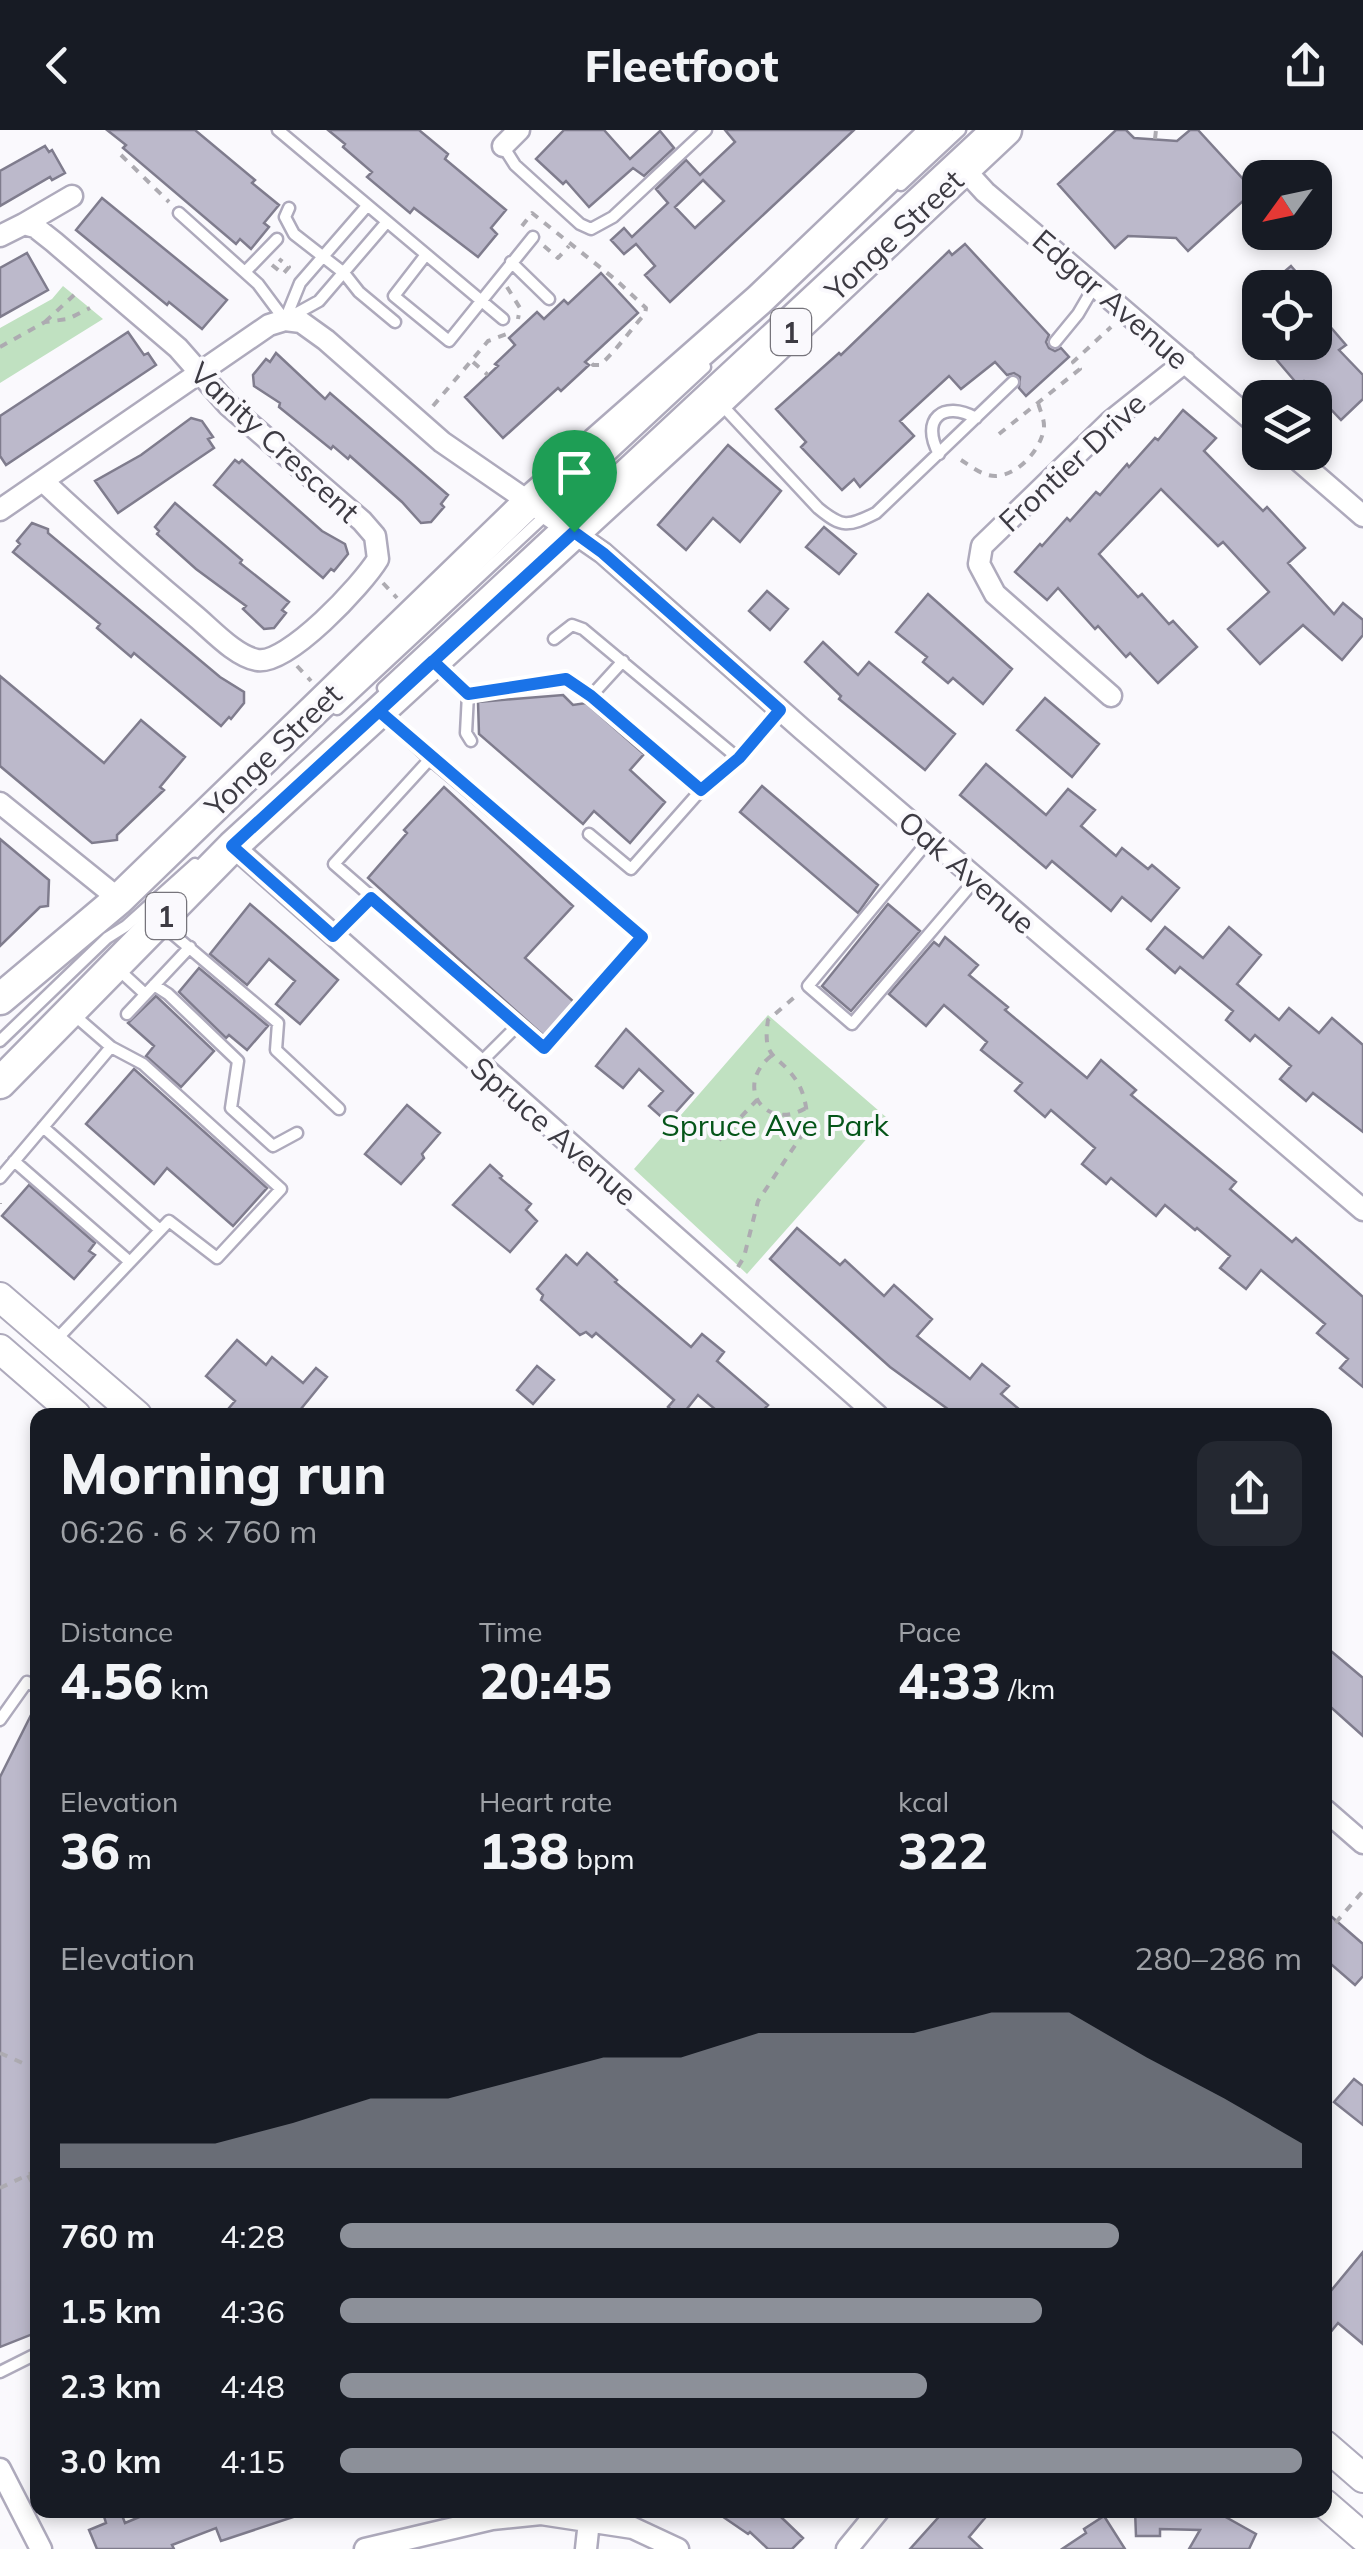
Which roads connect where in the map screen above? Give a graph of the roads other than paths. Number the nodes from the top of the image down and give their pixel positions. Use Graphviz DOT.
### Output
graph roads {
  1 [pos="278,130"];
  2 [pos="518,130"];
  3 [pos="706,130"];
  4 [pos="983,130"];
  5 [pos="1006,130"];
  6 [pos="939,131"];
  7 [pos="503,146"];
  8 [pos="964,169"];
  9 [pos="72,196"];
  10 [pos="889,196"];
  11 [pos="367,206"];
  12 [pos="289,208"];
  13 [pos="180,213"];
  14 [pos="386,223"];
  15 [pos="24,224"];
  16 [pos="0,236"];
  17 [pos="534,237"];
  18 [pos="277,239"];
  19 [pos="425,256"];
  20 [pos="322,257"];
  21 [pos="511,262"];
  22 [pos="245,272"];
  23 [pos="344,273"];
  24 [pos="803,276"];
  25 [pos="1096,284"];
  26 [pos="549,299"];
  27 [pos="481,303"];
  28 [pos="503,319"];
  29 [pos="285,320"];
  30 [pos="396,322"];
  31 [pos="746,328"];
  32 [pos="1055,342"];
  33 [pos="718,355"];
  34 [pos="1185,362"];
  35 [pos="200,374"];
  36 [pos="1013,382"];
  37 [pos="718,401"];
  38 [pos="1242,411"];
  39 [pos="976,418"];
  40 [pos="939,454"];
  41 [pos="1310,470"];
  42 [pos="44,482"];
  43 [pos="0,510"];
  44 [pos="1363,516"];
  45 [pos="551,518"];
  46 [pos="554,640"];
  47 [pos="433,661"];
  48 [pos="623,662"];
  49 [pos="468,694"];
  50 [pos="591,696"];
  51 [pos="1111,696"];
  52 [pos="380,701"];
  53 [pos="780,710"];
  54 [pos="321,724"];
  55 [pos="472,741"];
  56 [pos="739,758"];
  57 [pos="430,759"];
  58 [pos="701,790"];
  59 [pos="0,804"];
  60 [pos="589,834"];
  61 [pos="930,839"];
  62 [pos="223,842"];
  63 [pos="171,866"];
  64 [pos="976,879"];
  65 [pos="371,898"];
  66 [pos="119,899"];
  67 [pos="160,922"];
  68 [pos="333,936"];
  69 [pos="107,938"];
  70 [pos="190,947"];
  71 [pos="116,968"];
  72 [pos="154,984"];
  73 [pos="144,993"];
  74 [pos="0,999"];
  75 [pos="72,1013"];
  76 [pos="127,1014"];
  77 [pos="517,1026"];
  78 [pos="0,1041"];
  79 [pos="111,1047"];
  80 [pos="478,1064"];
  81 [pos="0,1084"];
  82 [pos="338,1108"];
  83 [pos="43,1128"];
  84 [pos="297,1133"];
  85 [pos="14,1161"];
  86 [pos="0,1178"];
  87 [pos="1363,1210"];
  88 [pos="160,1230"];
  89 [pos="130,1262"];
  90 [pos="0,1297"];
  91 [pos="53,1343"];
  92 [pos="0,1349"];
  93 [pos="102,1386"];
  94 [pos="69,1408"];
  95 [pos="83,1408"];
  96 [pos="129,1408"];
  97 [pos="868,1408"];
  98 [pos="30,1684"];
  99 [pos="0,1720"];
  100 [pos="1332,1816"];
  101 [pos="1363,1843"];
  102 [pos="30,2357"];
  103 [pos="0,2372"];
  104 [pos="1332,2451"];
  105 [pos="0,2469"];
  106 [pos="1363,2478"];
  107 [pos="1332,2510"];
  108 [pos="509,2518"];
  109 [pos="569,2518"];
  110 [pos="872,2518"];
  111 [pos="589,2521"];
  112 [pos="1363,2537"];
  113 [pos="41,2549"];
  114 [pos="364,2549"];
  115 [pos="586,2549"];
  116 [pos="678,2549"];
  117 [pos="846,2549"];
  1 -- 11 [label="lane"];
  2 -- 7 [label="street"];
  3 -- 7 [label="lane"];
  4 -- 45 [label="lane"];
  5 -- 8 [label="main road, Yonge Street / 1"];
  6 -- 10 [label="lane"];
  6 -- 45 [label="main road, Yonge Street / 1"];
  8 -- 25 [label="street, Edgar Avenue"];
  8 -- 37 [label="main road, Yonge Street / 1"];
  9 -- 15 [label="street"];
  11 -- 14 [label="lane"];
  11 -- 20 [label="lane"];
  12 -- 20 [label="lane"];
  13 -- 22 [label="lane"];
  14 -- 19 [label="lane"];
  14 -- 23 [label="lane"];
  15 -- 16 [label="street"];
  15 -- 35 [label="street, Vanity Crescent"];
  17 -- 21 [label="lane"];
  18 -- 22 [label="lane"];
  19 -- 27 [label="lane"];
  19 -- 27 [label="lane"];
  20 -- 23 [label="lane"];
  20 -- 29 [label="lane"];
  21 -- 26 [label="lane"];
  21 -- 27 [label="lane"];
  22 -- 29 [label="lane"];
  23 -- 29 [label="lane"];
  23 -- 30 [label="lane"];
  24 -- 31 [label="lane"];
  25 -- 32 [label="lane"];
  25 -- 34 [label="street, Edgar Avenue"];
  27 -- 28 [label="lane"];
  29 -- 35 [label="street"];
  29 -- 45 [label="street, Oak Avenue"];
  33 -- 45 [label="lane"];
  34 -- 38 [label="street, Edgar Avenue"];
  34 -- 51 [label="street, Frontier Drive"];
  35 -- 42 [label="street"];
  35 -- 42 [label="street, Vanity Crescent"];
  36 -- 39 [label="lane"];
  37 -- 40 [label="lane"];
  37 -- 45 [label="main road, Yonge Street / 1"];
  39 -- 40 [label="lane"];
  39 -- 40 [label="lane"];
  41 -- 44 [label="street"];
  42 -- 43 [label="street"];
  45 -- 47 [label="main road, Yonge Street / 1"];
  45 -- 52 [label="lane"];
  45 -- 53 [label="street, Oak Avenue"];
  45 -- 54 [label="lane"];
  45 -- 66 [label="main road, Yonge Street / 1"];
  46 -- 48 [label="lane"];
  47 -- 49 [label="lane"];
  47 -- 52 [label="main road, Yonge Street / 1"];
  48 -- 50 [label="lane"];
  48 -- 56 [label="lane"];
  49 -- 50 [label="lane"];
  49 -- 55 [label="lane"];
  50 -- 58 [label="lane"];
  52 -- 57 [label="lane"];
  52 -- 62 [label="main road, Yonge Street / 1"];
  53 -- 56 [label="lane"];
  53 -- 61 [label="street, Oak Avenue"];
  56 -- 58 [label="lane"];
  57 -- 65 [label="lane"];
  57 -- 77 [label="lane"];
  58 -- 60 [label="lane"];
  59 -- 66 [label="street"];
  61 -- 64 [label="street, Oak Avenue"];
  61 -- 64 [label="lane"];
  62 -- 67 [label="main road, Yonge Street / 1"];
  62 -- 68 [label="street, Spruce Avenue"];
  62 -- 69 [label="lane"];
  63 -- 69 [label="lane"];
  64 -- 87 [label="street, Oak Avenue"];
  65 -- 68 [label="lane"];
  65 -- 77 [label="lane"];
  66 -- 74 [label="main road, Yonge Street / 1"];
  67 -- 70 [label="lane"];
  67 -- 71 [label="main road, Yonge Street / 1"];
  68 -- 80 [label="street, Spruce Avenue"];
  69 -- 78 [label="lane"];
  70 -- 72 [label="lane"];
  70 -- 82 [label="lane"];
  71 -- 73 [label="lane"];
  71 -- 75 [label="main road, Yonge Street / 1"];
  72 -- 73 [label="lane"];
  72 -- 84 [label="lane"];
  73 -- 76 [label="lane"];
  75 -- 79 [label="lane"];
  75 -- 81 [label="main road, Yonge Street / 1"];
  77 -- 80 [label="lane"];
  79 -- 83 [label="lane"];
  79 -- 88 [label="lane"];
  80 -- 97 [label="street, Spruce Avenue"];
  83 -- 85 [label="lane"];
  83 -- 88 [label="lane"];
  85 -- 86 [label="lane"];
  85 -- 89 [label="lane"];
  88 -- 89 [label="lane"];
  89 -- 91 [label="lane"];
  90 -- 91 [label="main road"];
  91 -- 93 [label="main road"];
  92 -- 94 [label="main road"];
  93 -- 95 [label="main road"];
  93 -- 96 [label="main road"];
  98 -- 99 [label="lane"];
  100 -- 101 [label="street"];
  102 -- 103 [label="lane"];
  104 -- 106 [label="main road"];
  105 -- 113 [label="street"];
  107 -- 112 [label="main road"];
  108 -- 114 [label="street"];
  109 -- 111 [label="street"];
  110 -- 117 [label="street"];
  111 -- 115 [label="street"];
  111 -- 116 [label="street"];
}
